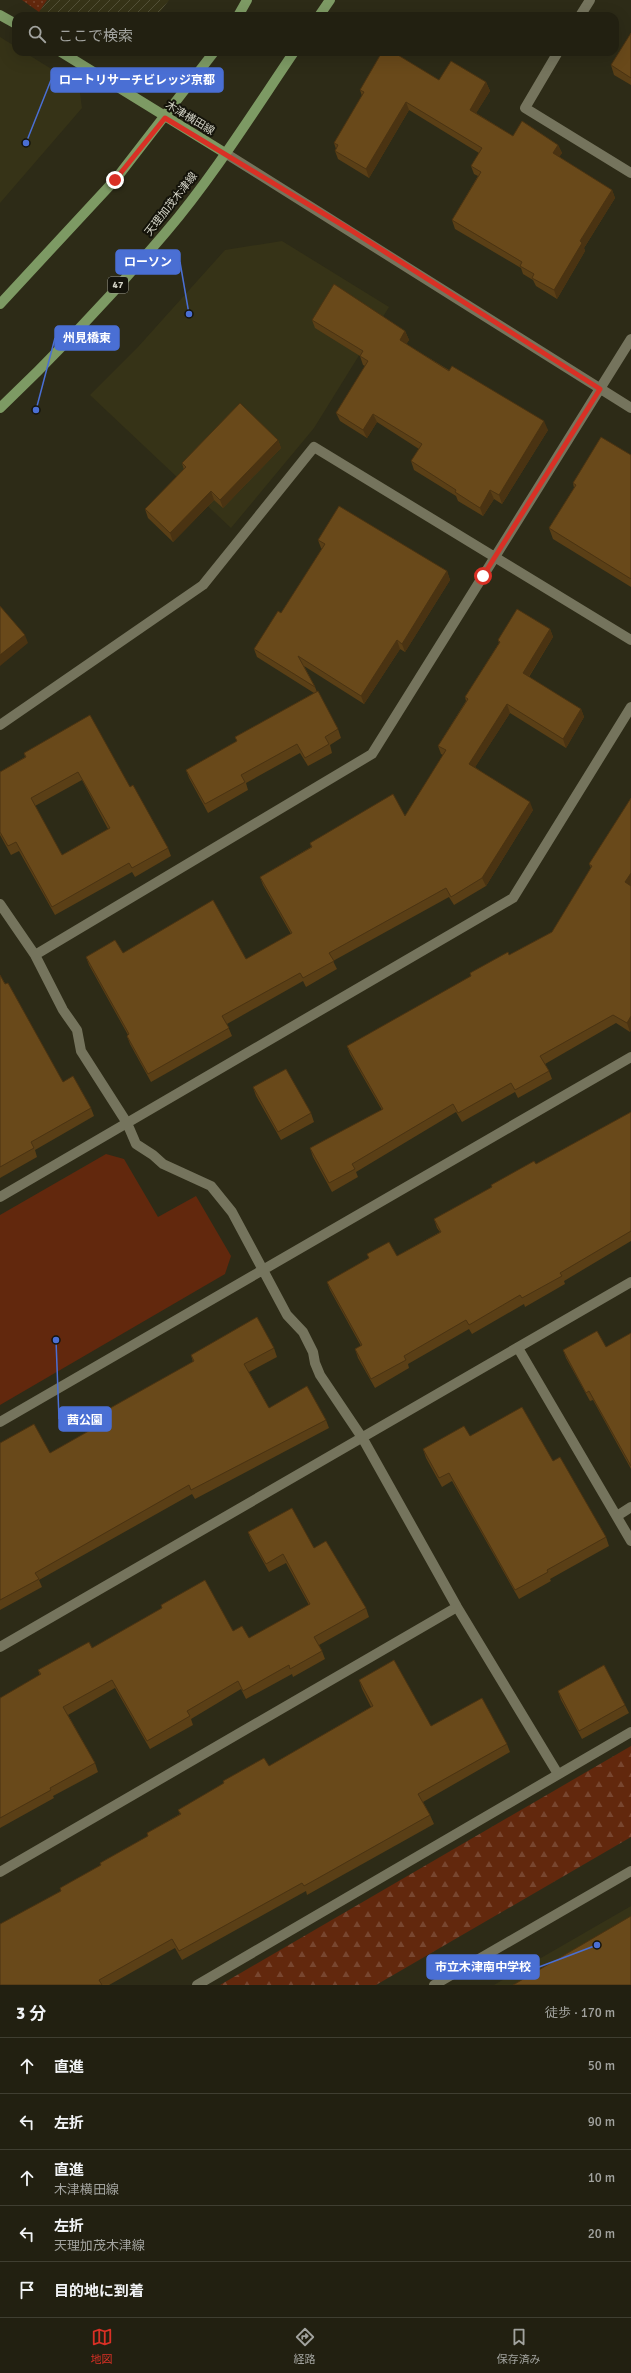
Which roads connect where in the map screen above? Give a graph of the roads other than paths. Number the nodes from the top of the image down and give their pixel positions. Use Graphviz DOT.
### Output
graph roads {
  1 [pos="247,0"];
  2 [pos="330,0"];
  3 [pos="590,0"];
  4 [pos="240,12"];
  5 [pos="322,12"];
  6 [pos="582,12"];
  7 [pos="0,14"];
  8 [pos="12,22"];
  9 [pos="67,56"];
  10 [pos="211,56"];
  11 [pos="291,56"];
  12 [pos="556,56"];
  13 [pos="165,118"];
  14 [pos="225,153"];
  15 [pos="631,173"];
  16 [pos="0,304"];
  17 [pos="631,338"];
  18 [pos="600,389"];
  19 [pos="0,408"];
  20 [pos="631,408"];
  21 [pos="495,557"];
  22 [pos="631,640"];
  23 [pos="631,707"];
  24 [pos="0,725"];
  25 [pos="0,904"];
  26 [pos="35,955"];
  27 [pos="631,1057"];
  28 [pos="127,1123"];
  29 [pos="0,1197"];
  30 [pos="262,1271"];
  31 [pos="631,1282"];
  32 [pos="518,1348"];
  33 [pos="0,1422"];
  34 [pos="363,1439"];
  35 [pos="631,1507"];
  36 [pos="617,1516"];
  37 [pos="631,1541"];
  38 [pos="457,1606"];
  39 [pos="0,1647"];
  40 [pos="631,1732"];
  41 [pos="558,1774"];
  42 [pos="631,1871"];
  43 [pos="0,1872"];
  44 [pos="197,1985"];
  45 [pos="434,1985"];
  1 -- 4 [label="main road"];
  2 -- 5 [label="main road"];
  3 -- 6 [label="street"];
  7 -- 8 [label="main road"];
  9 -- 13 [label="main road, 木津横田線"];
  10 -- 13 [label="main road"];
  11 -- 14 [label="main road, 天理加茂木津線 / 47"];
  12 -- 15 [label="street"];
  13 -- 14 [label="main road, 木津横田線"];
  13 -- 16 [label="main road"];
  14 -- 18 [label="street"];
  14 -- 19 [label="main road, 天理加茂木津線 / 47"];
  17 -- 18 [label="street"];
  18 -- 20 [label="street"];
  18 -- 21 [label="street"];
  21 -- 22 [label="street"];
  21 -- 24 [label="street"];
  21 -- 26 [label="street"];
  23 -- 28 [label="street"];
  25 -- 26 [label="street"];
  26 -- 28 [label="street"];
  27 -- 30 [label="street"];
  28 -- 29 [label="street"];
  28 -- 30 [label="street"];
  30 -- 33 [label="street"];
  30 -- 34 [label="street"];
  31 -- 32 [label="street"];
  32 -- 34 [label="street"];
  32 -- 36 [label="street"];
  34 -- 38 [label="street"];
  34 -- 39 [label="street"];
  35 -- 36 [label="street"];
  36 -- 37 [label="street"];
  38 -- 41 [label="street"];
  38 -- 43 [label="street"];
  40 -- 41 [label="street"];
  41 -- 44 [label="street"];
  42 -- 45 [label="street"];
}
